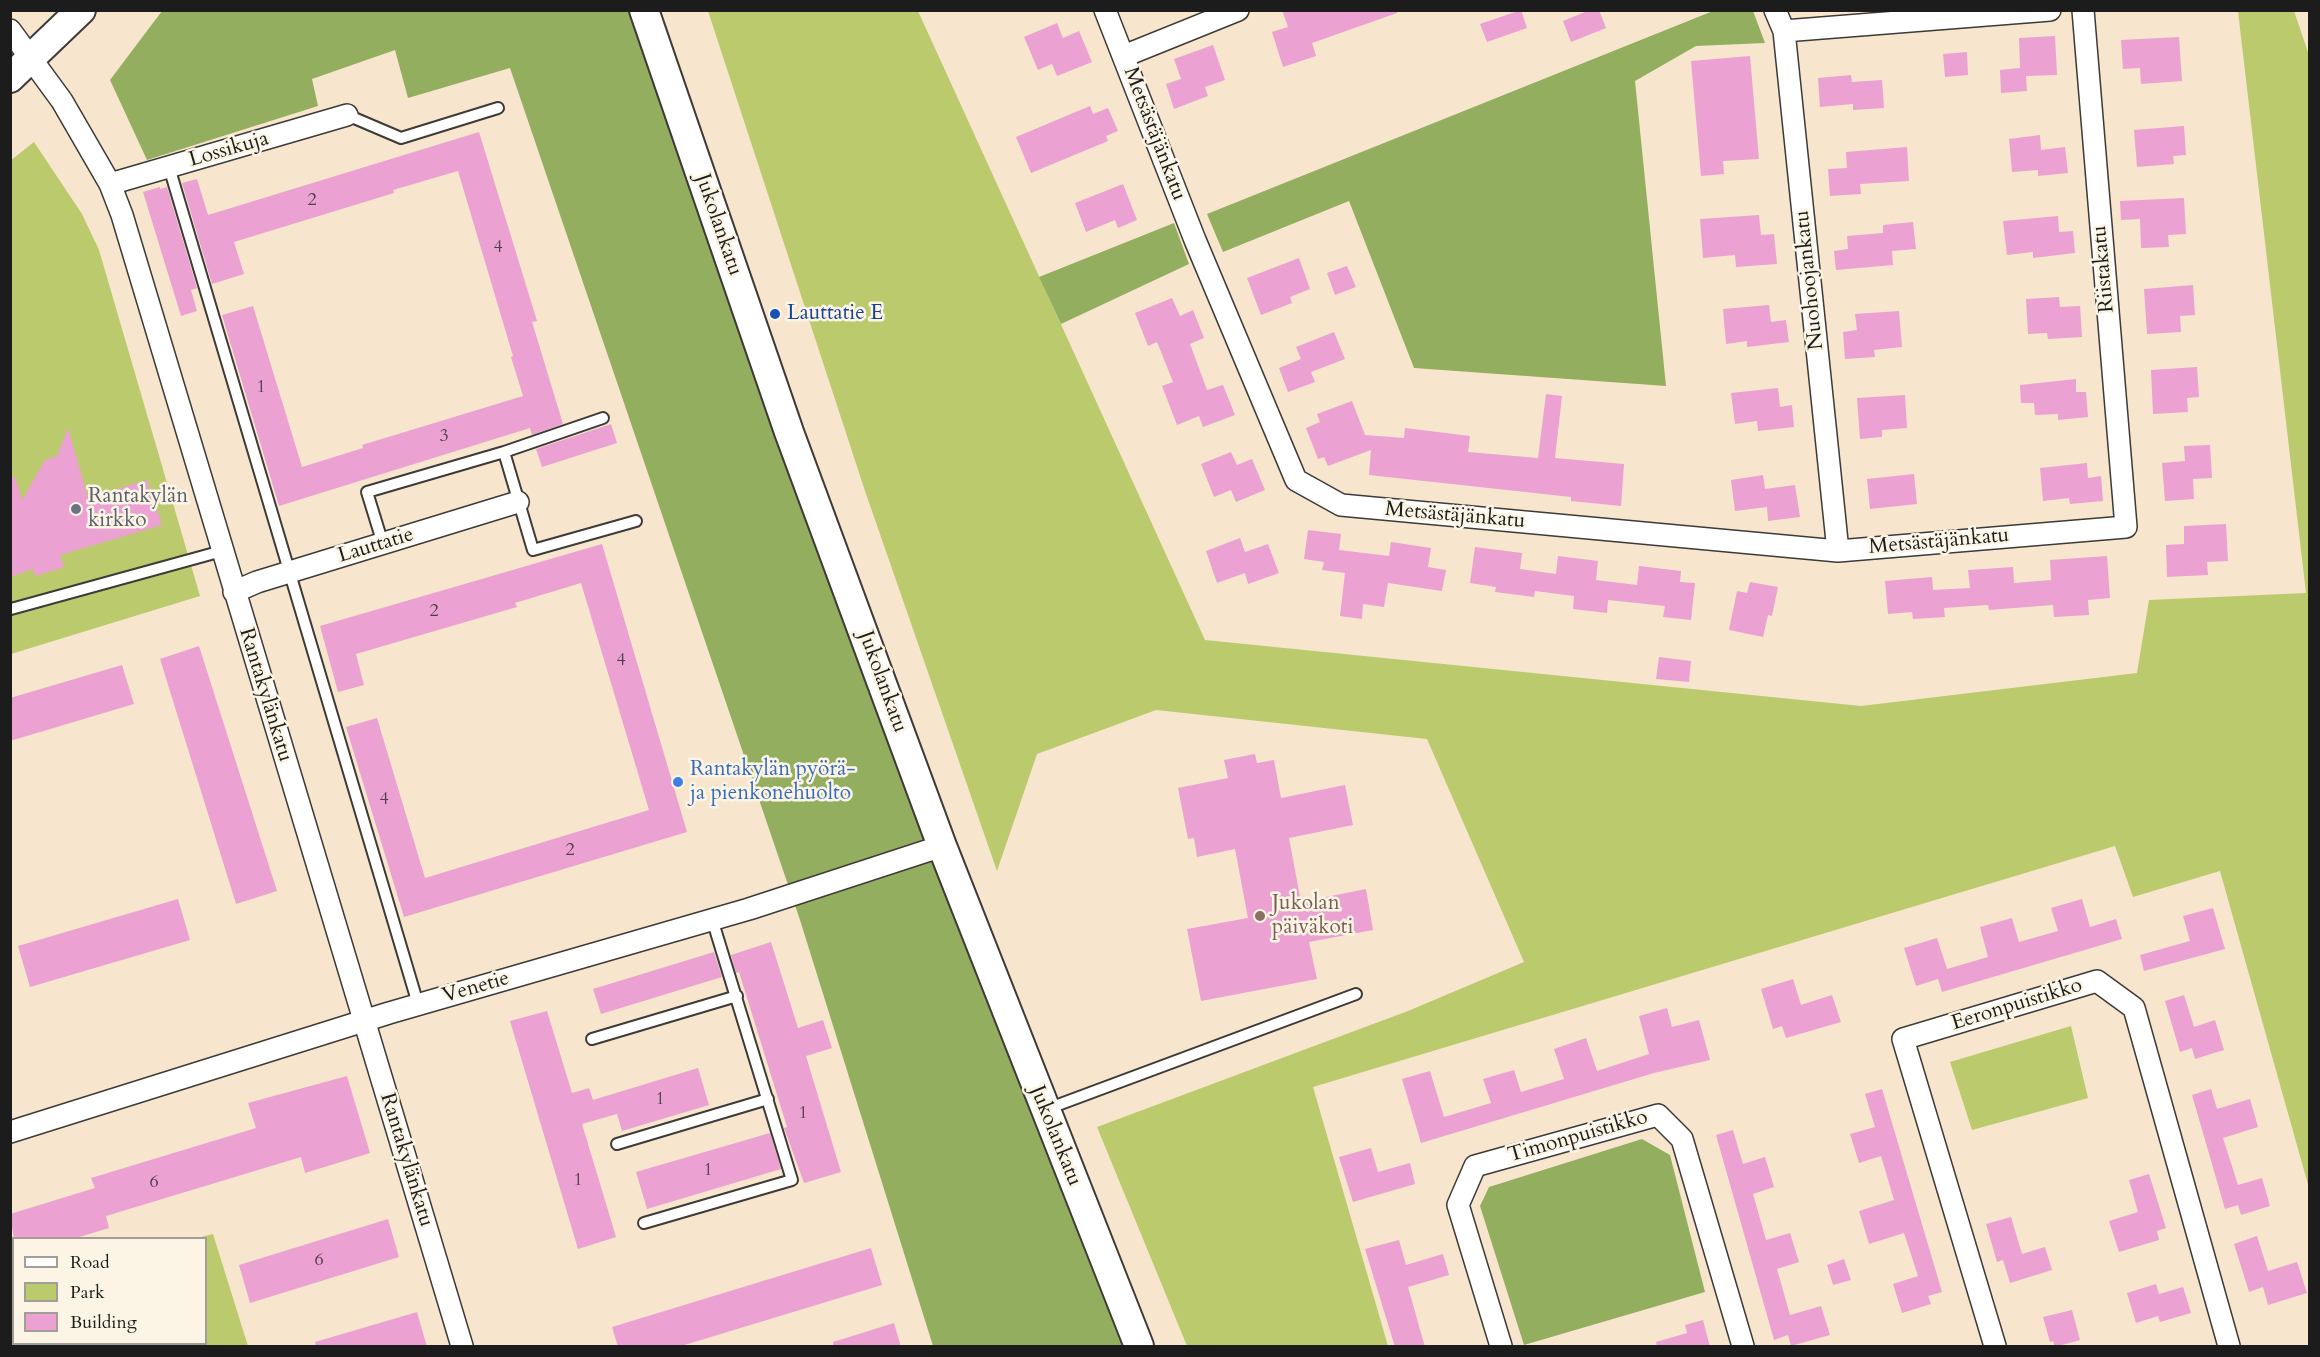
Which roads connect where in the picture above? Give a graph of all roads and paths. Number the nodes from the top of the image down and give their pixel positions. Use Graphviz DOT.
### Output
graph roads {
  1 [pos="81,10"];
  2 [pos="644,10"];
  3 [pos="1105,10"];
  4 [pos="1238,10"];
  5 [pos="1776,10"];
  6 [pos="2050,10"];
  7 [pos="2083,10"];
  8 [pos="10,30"];
  9 [pos="1784,31"];
  10 [pos="1124,56"];
  11 [pos="21,69"];
  12 [pos="498,108"];
  13 [pos="347,115"];
  14 [pos="168,167"];
  15 [pos="110,184"];
  16 [pos="603,418"];
  17 [pos="504,452"];
  18 [pos="518,502"];
  19 [pos="636,521"];
  20 [pos="2126,527"];
  21 [pos="383,544"];
  22 [pos="222,551"];
  23 [pos="1838,551"];
  24 [pos="289,572"];
  25 [pos="234,592"];
  26 [pos="11,609"];
  27 [pos="942,846"];
  28 [pos="712,919"];
  29 [pos="1356,994"];
  30 [pos="737,996"];
  31 [pos="418,1004"];
  32 [pos="364,1021"];
  33 [pos="592,1039"];
  34 [pos="768,1099"];
  35 [pos="1044,1110"];
  36 [pos="10,1132"];
  37 [pos="617,1144"];
  38 [pos="645,1223"];
  39 [pos="2223,1345"];
  40 [pos="462,1347"];
  41 [pos="1139,1347"];
  42 [pos="1501,1347"];
  43 [pos="1743,1347"];
  44 [pos="1995,1347"];
  1 -- 11 [label="main road"];
  2 -- 27 [label="main road, Jukolankatu"];
  3 -- 10 [label="street, Metsästäjänkatu"];
  4 -- 10 [label="street"];
  5 -- 9 [label="street, Nuohoojankatu"];
  6 -- 9 [label="street"];
  7 -- 20 [label="street, Riistakatu"];
  8 -- 11 [label="street, Rantakylänkatu"];
  9 -- 23 [label="street, Nuohoojankatu"];
  10 -- 23 [label="street, Metsästäjänkatu"];
  11 -- 15 [label="street, Rantakylänkatu"];
  12 -- 13 [label="lane"];
  13 -- 14 [label="street, Lossikuja"];
  14 -- 15 [label="street, Lossikuja"];
  14 -- 24 [label="lane"];
  15 -- 22 [label="street, Rantakylänkatu"];
  16 -- 17 [label="lane"];
  17 -- 18 [label="lane"];
  17 -- 21 [label="lane"];
  18 -- 19 [label="lane"];
  18 -- 21 [label="street, Lauttatie"];
  20 -- 23 [label="street, Metsästäjänkatu"];
  21 -- 24 [label="street, Lauttatie"];
  22 -- 25 [label="street, Rantakylänkatu"];
  22 -- 26 [label="lane"];
  24 -- 25 [label="street, Lauttatie"];
  24 -- 31 [label="lane"];
  25 -- 32 [label="street, Rantakylänkatu"];
  27 -- 28 [label="street, Venetie"];
  27 -- 35 [label="main road, Jukolankatu"];
  28 -- 30 [label="lane"];
  28 -- 31 [label="street, Venetie"];
  29 -- 35 [label="lane"];
  30 -- 33 [label="lane"];
  30 -- 34 [label="lane"];
  31 -- 32 [label="street, Venetie"];
  32 -- 36 [label="street, Venetie"];
  32 -- 40 [label="street, Rantakylänkatu"];
  34 -- 37 [label="lane"];
  34 -- 38 [label="lane"];
  35 -- 41 [label="main road, Jukolankatu"];
  39 -- 44 [label="street, Eeronpuistikko"];
  42 -- 43 [label="street, Timonpuistikko"];
}
